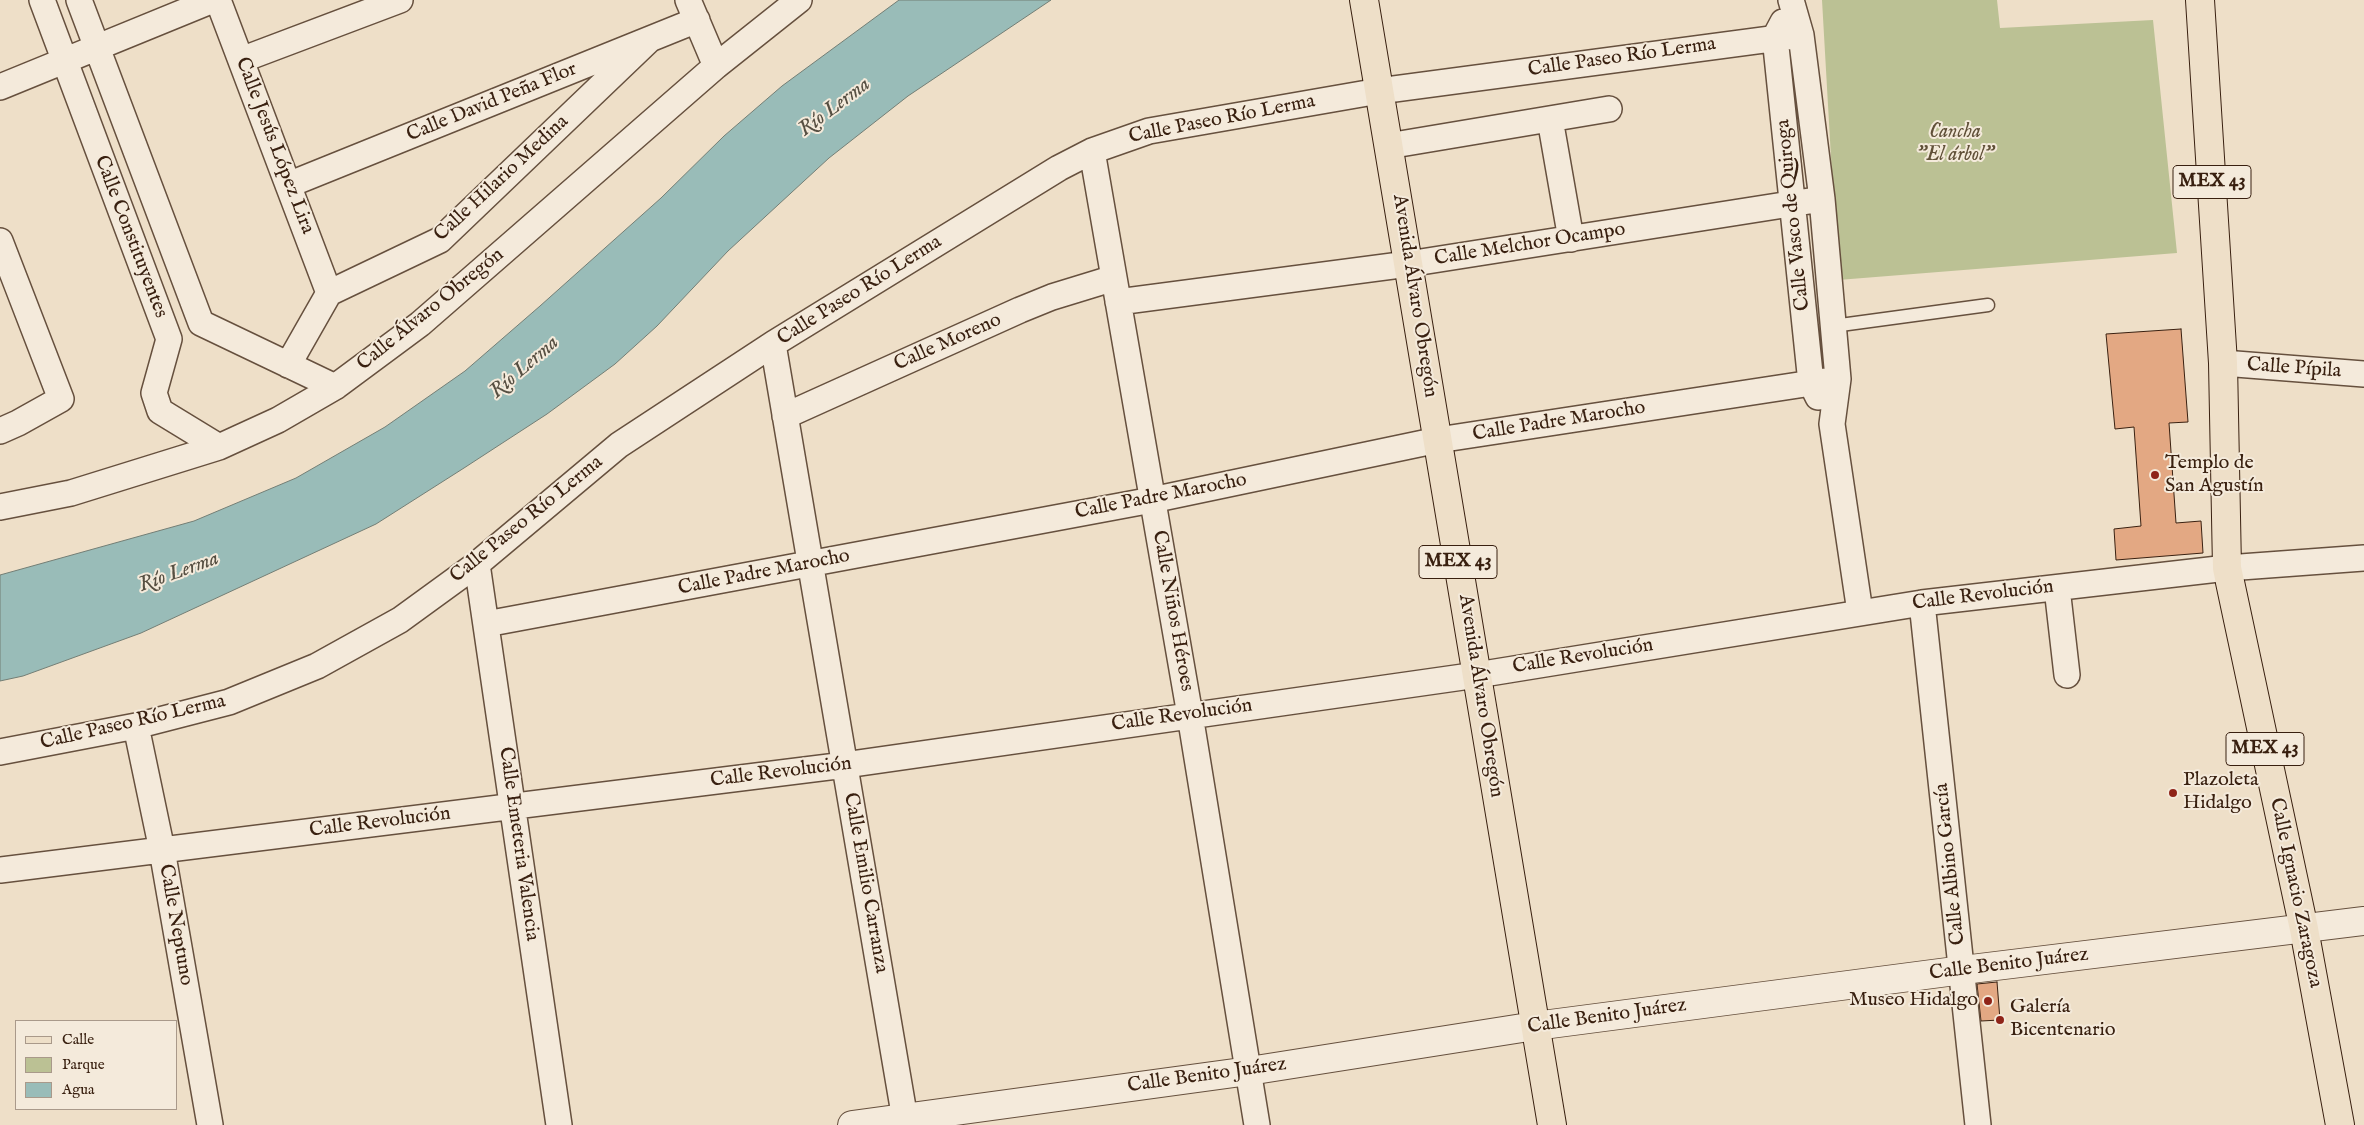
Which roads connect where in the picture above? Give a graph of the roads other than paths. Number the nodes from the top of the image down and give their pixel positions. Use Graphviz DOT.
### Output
graph roads {
  1 [pos="42,0"];
  2 [pos="79,0"];
  3 [pos="213,0"];
  4 [pos="218,0"];
  5 [pos="400,0"];
  6 [pos="799,0"];
  7 [pos="1364,0"];
  8 [pos="2200,0"];
  9 [pos="1791,3"];
  10 [pos="692,10"];
  11 [pos="1802,35"];
  12 [pos="1775,37"];
  13 [pos="649,40"];
  14 [pos="97,47"];
  15 [pos="64,60"];
  16 [pos="241,60"];
  17 [pos="716,66"];
  18 [pos="0,87"];
  19 [pos="1379,91"];
  20 [pos="1609,109"];
  21 [pos="1550,119"];
  22 [pos="1388,146"];
  23 [pos="1092,151"];
  24 [pos="288,185"];
  25 [pos="1822,199"];
  26 [pos="1793,204"];
  27 [pos="1571,239"];
  28 [pos="0,241"];
  29 [pos="1408,264"];
  30 [pos="8,288"];
  31 [pos="1116,290"];
  32 [pos="329,293"];
  33 [pos="1988,305"];
  34 [pos="201,323"];
  35 [pos="1833,326"];
  36 [pos="168,339"];
  37 [pos="773,344"];
  38 [pos="2223,364"];
  39 [pos="288,365"];
  40 [pos="2364,374"];
  41 [pos="1838,379"];
  42 [pos="1811,383"];
  43 [pos="335,387"];
  44 [pos="785,416"];
  45 [pos="1832,424"];
  46 [pos="0,431"];
  47 [pos="1438,440"];
  48 [pos="219,446"];
  49 [pos="1152,500"];
  50 [pos="0,507"];
  51 [pos="2364,558"];
  52 [pos="477,564"];
  53 [pos="811,565"];
  54 [pos="2227,568"];
  55 [pos="2057,588"];
  56 [pos="1922,603"];
  57 [pos="1860,612"];
  58 [pos="486,624"];
  59 [pos="1476,675"];
  60 [pos="2067,675"];
  61 [pos="1190,715"];
  62 [pos="136,726"];
  63 [pos="0,752"];
  64 [pos="845,765"];
  65 [pos="512,806"];
  66 [pos="162,850"];
  67 [pos="0,870"];
  68 [pos="2364,921"];
  69 [pos="2304,929"];
  70 [pos="1963,970"];
  71 [pos="1535,1026"];
  72 [pos="1249,1071"];
  73 [pos="906,1122"];
  74 [pos="210,1125"];
  75 [pos="559,1125"];
  76 [pos="852,1125"];
  77 [pos="1257,1125"];
  78 [pos="1552,1125"];
  79 [pos="1978,1125"];
  80 [pos="2340,1125"];
  1 -- 15 [label="street, Calle Constituyentes"];
  2 -- 14 [label="street, Calle Constituyentes"];
  3 -- 14 [label="street"];
  4 -- 16 [label="street, Calle Jesús López Lira"];
  5 -- 16 [label="street"];
  6 -- 17 [label="street, Calle Álvaro Obregón"];
  7 -- 19 [label="main road, Avenida Álvaro Obregón / MEX 43"];
  8 -- 38 [label="main road, MEX 43"];
  9 -- 11 [label="street, Calle Vasco de Quiroga"];
  9 -- 12 [label="street, Calle Vasco de Quiroga"];
  10 -- 13 [label="street, Calle David Peña Flor"];
  10 -- 17 [label="street"];
  11 -- 12 [label="street, Calle Paseo Río Lerma"];
  11 -- 25 [label="street, Calle Vasco de Quiroga"];
  12 -- 19 [label="street, Calle Paseo Río Lerma"];
  12 -- 26 [label="street, Calle Vasco de Quiroga"];
  13 -- 24 [label="street, Calle David Peña Flor"];
  13 -- 32 [label="street, Calle Hilario Medina"];
  14 -- 15 [label="street"];
  14 -- 34 [label="street, Calle Constituyentes"];
  15 -- 18 [label="street"];
  15 -- 36 [label="street, Calle Constituyentes"];
  16 -- 24 [label="street, Calle Jesús López Lira"];
  17 -- 43 [label="street, Calle Álvaro Obregón"];
  19 -- 22 [label="main road, Avenida Álvaro Obregón / MEX 43"];
  19 -- 23 [label="street, Calle Paseo Río Lerma"];
  20 -- 21 [label="street"];
  21 -- 22 [label="street"];
  21 -- 27 [label="street"];
  22 -- 29 [label="main road, Avenida Álvaro Obregón / MEX 43"];
  23 -- 31 [label="street, Calle Niños Héroes"];
  23 -- 37 [label="street, Calle Paseo Río Lerma"];
  24 -- 32 [label="street, Calle Jesús López Lira"];
  25 -- 26 [label="street, Calle Melchor Ocampo"];
  25 -- 35 [label="street, Calle Vasco de Quiroga"];
  26 -- 27 [label="street, Calle Melchor Ocampo"];
  26 -- 42 [label="street, Calle Vasco de Quiroga"];
  27 -- 29 [label="street, Calle Melchor Ocampo"];
  28 -- 30 [label="street"];
  29 -- 31 [label="street, Calle Melchor Ocampo"];
  29 -- 47 [label="main road, Avenida Álvaro Obregón / MEX 43"];
  30 -- 46 [label="street"];
  31 -- 44 [label="street, Calle Moreno"];
  31 -- 49 [label="street, Calle Niños Héroes"];
  32 -- 39 [label="street"];
  33 -- 35 [label="lane"];
  34 -- 36 [label="street"];
  34 -- 39 [label="street"];
  35 -- 41 [label="street, Calle Vasco de Quiroga"];
  36 -- 48 [label="street, Calle Constituyentes"];
  37 -- 44 [label="street, Calle Emilio Carranza"];
  37 -- 52 [label="street, Calle Paseo Río Lerma"];
  38 -- 40 [label="street, Calle Pípila"];
  38 -- 54 [label="main road, Calle Ignacio Zaragoza / MEX 43"];
  39 -- 43 [label="street"];
  41 -- 42 [label="street, Calle Padre Marocho"];
  41 -- 45 [label="street, Calle Vasco de Quiroga"];
  42 -- 45 [label="street, Calle Vasco de Quiroga"];
  42 -- 47 [label="street, Calle Padre Marocho"];
  43 -- 48 [label="street, Calle Álvaro Obregón"];
  44 -- 53 [label="street, Calle Emilio Carranza"];
  45 -- 57 [label="street, Calle Vasco de Quiroga"];
  47 -- 49 [label="street, Calle Padre Marocho"];
  47 -- 59 [label="main road, Avenida Álvaro Obregón / MEX 43"];
  48 -- 50 [label="street, Calle Álvaro Obregón"];
  49 -- 53 [label="street, Calle Padre Marocho"];
  49 -- 61 [label="street, Calle Niños Héroes"];
  51 -- 54 [label="street, Calle Revolución"];
  52 -- 58 [label="street, Calle Emeteria Valencia"];
  52 -- 62 [label="street, Calle Paseo Río Lerma"];
  53 -- 58 [label="street, Calle Padre Marocho"];
  53 -- 64 [label="street, Calle Emilio Carranza"];
  54 -- 55 [label="street, Calle Revolución"];
  54 -- 69 [label="main road, Calle Ignacio Zaragoza / MEX 43"];
  55 -- 56 [label="street, Calle Revolución"];
  55 -- 60 [label="street"];
  56 -- 57 [label="street, Calle Revolución"];
  56 -- 70 [label="street, Calle Albino García"];
  57 -- 59 [label="street, Calle Revolución"];
  58 -- 65 [label="street, Calle Emeteria Valencia"];
  59 -- 61 [label="street, Calle Revolución"];
  59 -- 71 [label="main road, Avenida Álvaro Obregón / MEX 43"];
  61 -- 64 [label="street, Calle Revolución"];
  61 -- 72 [label="street, Calle Niños Héroes"];
  62 -- 63 [label="street, Calle Paseo Río Lerma"];
  62 -- 66 [label="street, Calle Neptuno"];
  64 -- 65 [label="street, Calle Revolución"];
  64 -- 73 [label="street, Calle Emilio Carranza"];
  65 -- 66 [label="street, Calle Revolución"];
  65 -- 75 [label="street, Calle Emeteria Valencia"];
  66 -- 67 [label="street, Calle Revolución"];
  66 -- 74 [label="street, Calle Neptuno"];
  68 -- 69 [label="street, Calle Benito Juárez"];
  69 -- 70 [label="street, Calle Benito Juárez"];
  69 -- 80 [label="main road, Calle Ignacio Zaragoza / MEX 43"];
  70 -- 71 [label="street, Calle Benito Juárez"];
  70 -- 79 [label="street, Calle Albino García"];
  71 -- 72 [label="street, Calle Benito Juárez"];
  71 -- 78 [label="main road, Avenida Álvaro Obregón / MEX 43"];
  72 -- 73 [label="street, Calle Benito Juárez"];
  72 -- 77 [label="street, Calle Niños Héroes"];
  73 -- 76 [label="street, Calle Benito Juárez"];
}
